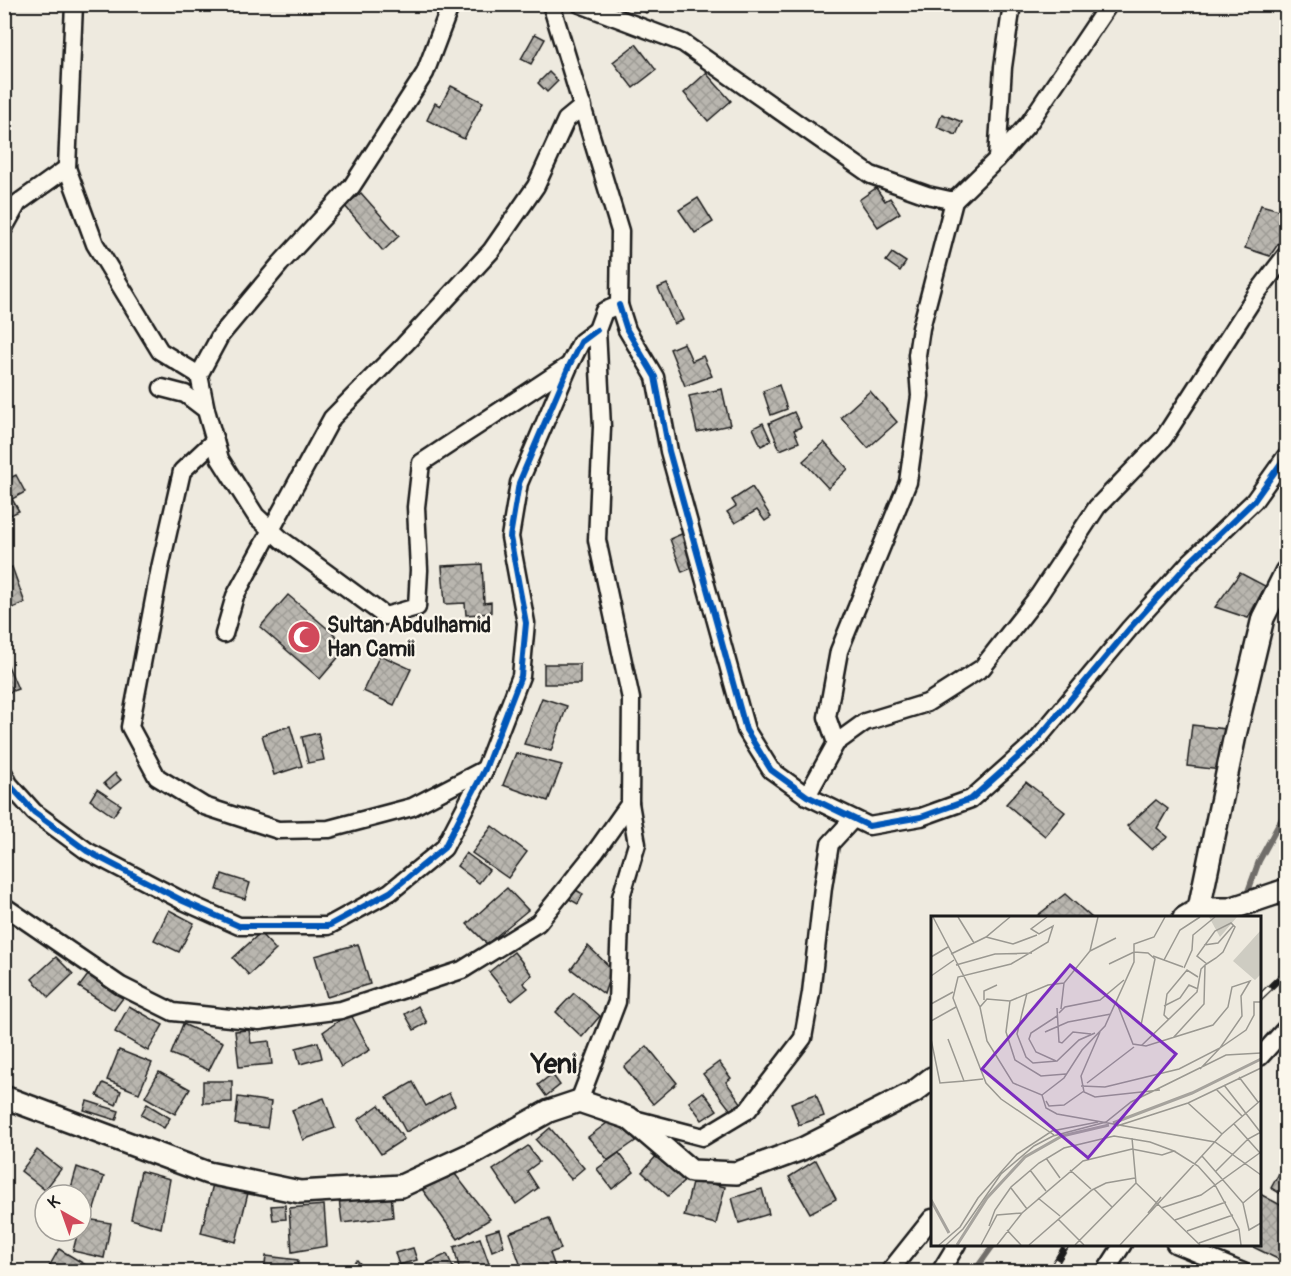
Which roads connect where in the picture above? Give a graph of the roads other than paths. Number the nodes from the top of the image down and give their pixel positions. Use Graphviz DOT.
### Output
graph roads {
  1 [pos="74,4"];
  2 [pos="451,4"];
  3 [pos="551,4"];
  4 [pos="580,4"];
  5 [pos="1012,4"];
  6 [pos="1109,4"];
  7 [pos="583,106"];
  8 [pos="997,159"];
  9 [pos="67,168"];
  10 [pos="954,201"];
  11 [pos="4,228"];
  12 [pos="1287,255"];
  13 [pos="620,305"];
  14 [pos="597,330"];
  15 [pos="568,366"];
  16 [pos="199,375"];
  17 [pos="162,388"];
  18 [pos="206,410"];
  19 [pos="215,440"];
  20 [pos="1287,456"];
  21 [pos="272,531"];
  22 [pos="1287,572"];
  23 [pos="224,634"];
  24 [pos="836,743"];
  25 [pos="485,769"];
  26 [pos="4,774"];
  27 [pos="807,796"];
  28 [pos="630,803"];
  29 [pos="853,819"];
  30 [pos="1284,891"];
  31 [pos="4,906"];
  32 [pos="1191,915"];
  33 [pos="1287,1028"];
  34 [pos="1261,1056"];
  35 [pos="931,1079"];
  36 [pos="4,1097"];
  37 [pos="579,1101"];
  38 [pos="629,1118"];
  39 [pos="931,1220"];
  40 [pos="956,1246"];
  41 [pos="1122,1246"];
  42 [pos="1178,1246"];
  43 [pos="889,1272"];
  44 [pos="940,1272"];
  45 [pos="1106,1272"];
  46 [pos="1243,1272"];
  1 -- 9 [label="street"];
  2 -- 16 [label="street"];
  3 -- 7 [label="street"];
  4 -- 10 [label="street"];
  5 -- 8 [label="street"];
  6 -- 8 [label="street"];
  7 -- 13 [label="street"];
  7 -- 21 [label="street"];
  8 -- 10 [label="street"];
  9 -- 11 [label="street"];
  9 -- 16 [label="street"];
  10 -- 24 [label="street"];
  12 -- 24 [label="street"];
  13 -- 14 [label="street"];
  13 -- 27 [label="street"];
  14 -- 15 [label="street"];
  14 -- 28 [label="street"];
  15 -- 21 [label="street"];
  15 -- 25 [label="street"];
  16 -- 18 [label="street"];
  17 -- 18 [label="street"];
  18 -- 19 [label="street"];
  19 -- 21 [label="street"];
  19 -- 25 [label="street"];
  20 -- 29 [label="street"];
  21 -- 23 [label="street"];
  22 -- 32 [label="street"];
  24 -- 27 [label="street"];
  25 -- 26 [label="street"];
  27 -- 29 [label="street"];
  28 -- 31 [label="street"];
  28 -- 37 [label="street"];
  29 -- 38 [label="street"];
  30 -- 32 [label="street"];
  33 -- 34 [label="street"];
  35 -- 38 [label="street"];
  36 -- 37 [label="street"];
  37 -- 38 [label="street"];
  39 -- 43 [label="street"];
  40 -- 44 [label="street"];
  41 -- 45 [label="street"];
  42 -- 46 [label="street"];
}
